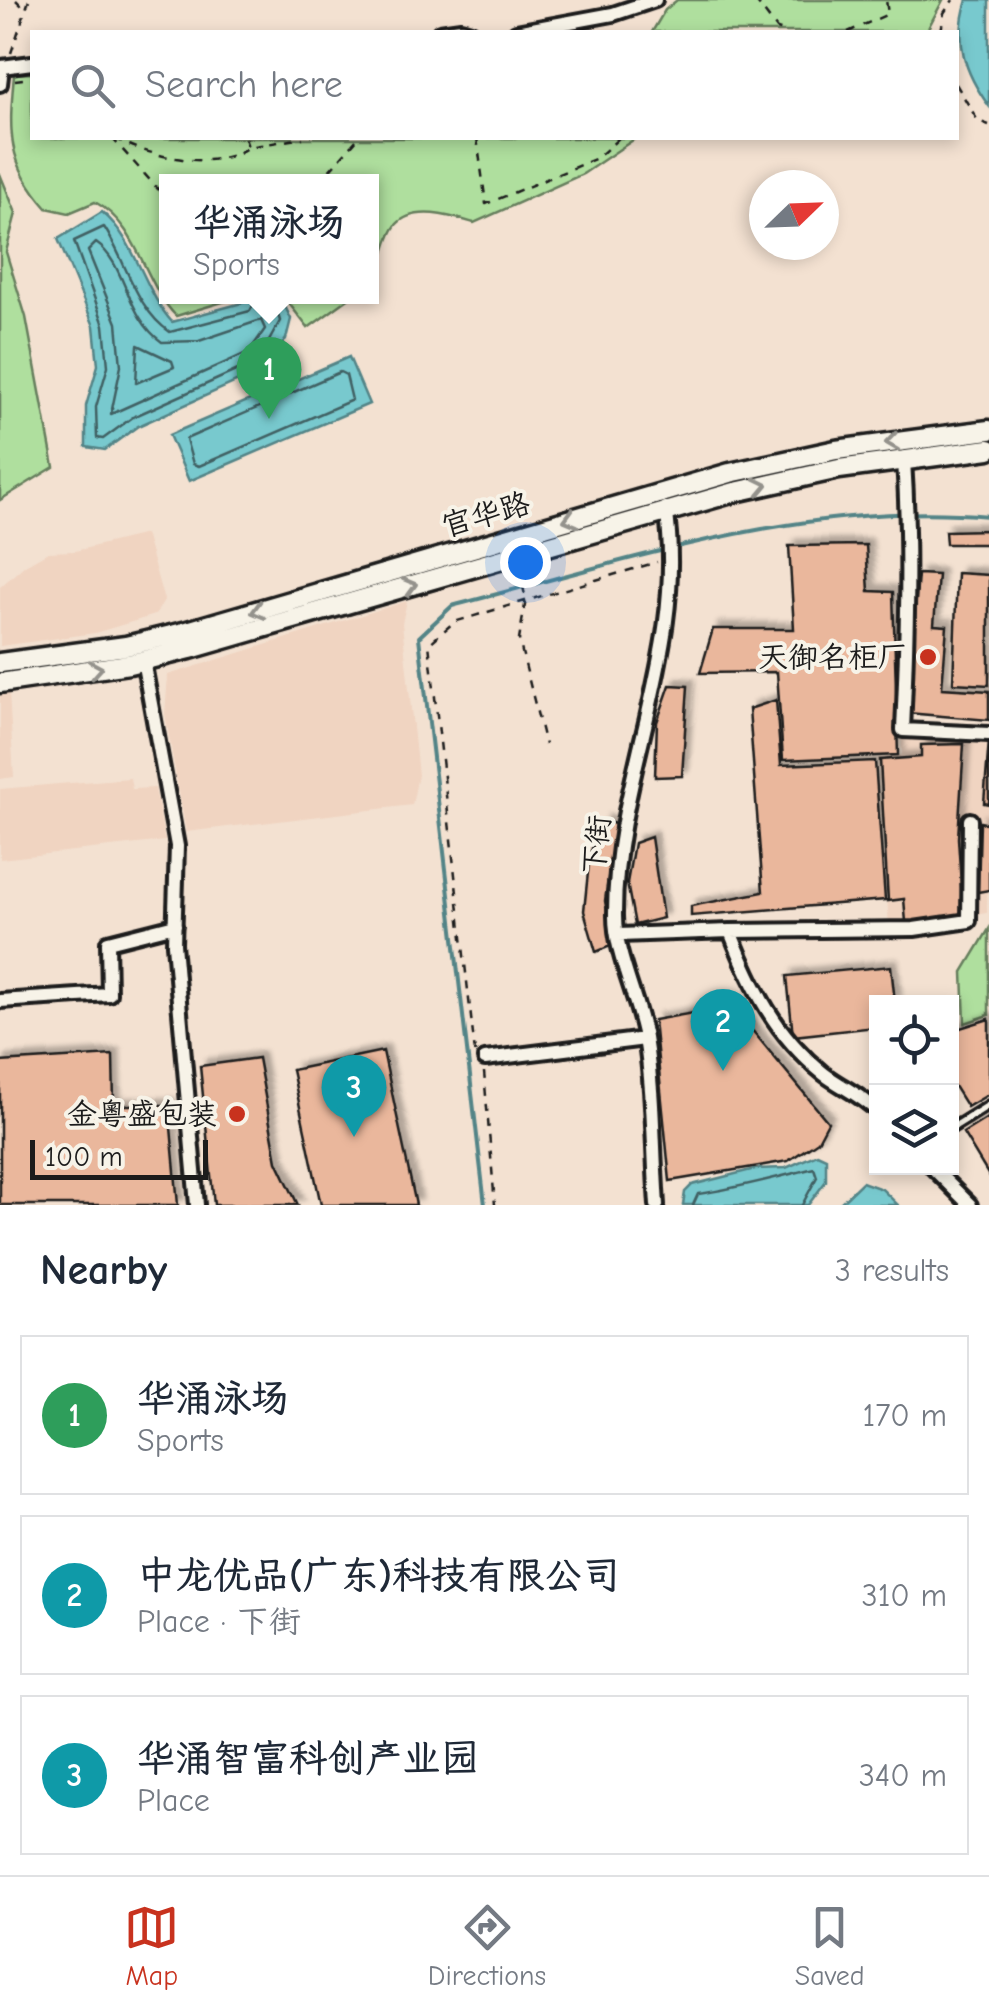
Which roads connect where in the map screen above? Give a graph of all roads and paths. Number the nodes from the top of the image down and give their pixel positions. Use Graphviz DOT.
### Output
graph roads {
  1 [pos="16,0"];
  2 [pos="29,0"];
  3 [pos="656,0"];
  4 [pos="755,0"];
  5 [pos="886,0"];
  6 [pos="954,0"];
  7 [pos="25,9"];
  8 [pos="527,30"];
  9 [pos="780,30"];
  10 [pos="852,30"];
  11 [pos="941,30"];
  12 [pos="30,64"];
  13 [pos="2,78"];
  14 [pos="30,78"];
  15 [pos="959,89"];
  16 [pos="989,125"];
  17 [pos="115,140"];
  18 [pos="118,140"];
  19 [pos="246,140"];
  20 [pos="291,140"];
  21 [pos="356,140"];
  22 [pos="477,140"];
  23 [pos="617,140"];
  24 [pos="248,147"];
  25 [pos="326,174"];
  26 [pos="159,190"];
  27 [pos="989,430"];
  28 [pos="989,449"];
  29 [pos="904,460"];
  30 [pos="664,492"];
  31 [pos="666,512"];
  32 [pos="515,556"];
  33 [pos="673,560"];
  34 [pos="526,599"];
  35 [pos="143,660"];
  36 [pos="0,663"];
  37 [pos="0,683"];
  38 [pos="989,734"];
  39 [pos="545,745"];
  40 [pos="970,820"];
  41 [pos="175,925"];
  42 [pos="730,930"];
  43 [pos="620,935"];
  44 [pos="0,1001"];
  45 [pos="645,1039"];
  46 [pos="481,1060"];
  47 [pos="869,1105"];
  48 [pos="989,1105"];
  49 [pos="959,1124"];
  50 [pos="941,1175"];
  51 [pos="197,1205"];
  52 [pos="495,1205"];
  53 [pos="657,1205"];
  54 [pos="970,1205"];
  1 -- 7 [label="path"];
  2 -- 7 [label="path"];
  3 -- 8 [label="street"];
  4 -- 9 [label="path"];
  5 -- 10 [label="path"];
  6 -- 11 [label="path"];
  7 -- 13 [label="path"];
  12 -- 13 [label="street"];
  13 -- 14 [label="path"];
  15 -- 16 [label="path"];
  17 -- 26 [label="path"];
  18 -- 24 [label="path"];
  19 -- 24 [label="path"];
  20 -- 24 [label="path"];
  21 -- 25 [label="path"];
  22 -- 23 [label="path"];
  27 -- 30 [label="main road, 官华路, one-way"];
  28 -- 29 [label="main road, 官华路"];
  31 -- 29 [label="main road, 官华路, one-way"];
  29 -- 38 [label="street"];
  30 -- 31 [label="street, 下街"];
  30 -- 36 [label="main road, 官华路, one-way"];
  31 -- 32 [label="main road, 官华路"];
  31 -- 33 [label="street, 下街"];
  32 -- 34 [label="path"];
  35 -- 32 [label="main road, 官华路, one-way"];
  33 -- 34 [label="path"];
  33 -- 43 [label="street, 下街"];
  34 -- 39 [label="path"];
  34 -- 46 [label="path"];
  37 -- 35 [label="main road, 官华路, one-way"];
  35 -- 41 [label="street"];
  40 -- 42 [label="street"];
  41 -- 44 [label="street"];
  41 -- 51 [label="street"];
  42 -- 43 [label="street"];
  42 -- 47 [label="street"];
  43 -- 45 [label="street, 下街"];
  45 -- 46 [label="street"];
  45 -- 53 [label="street, 下街"];
  46 -- 52 [label="path"];
  48 -- 49 [label="lane"];
  50 -- 54 [label="street"];
}
